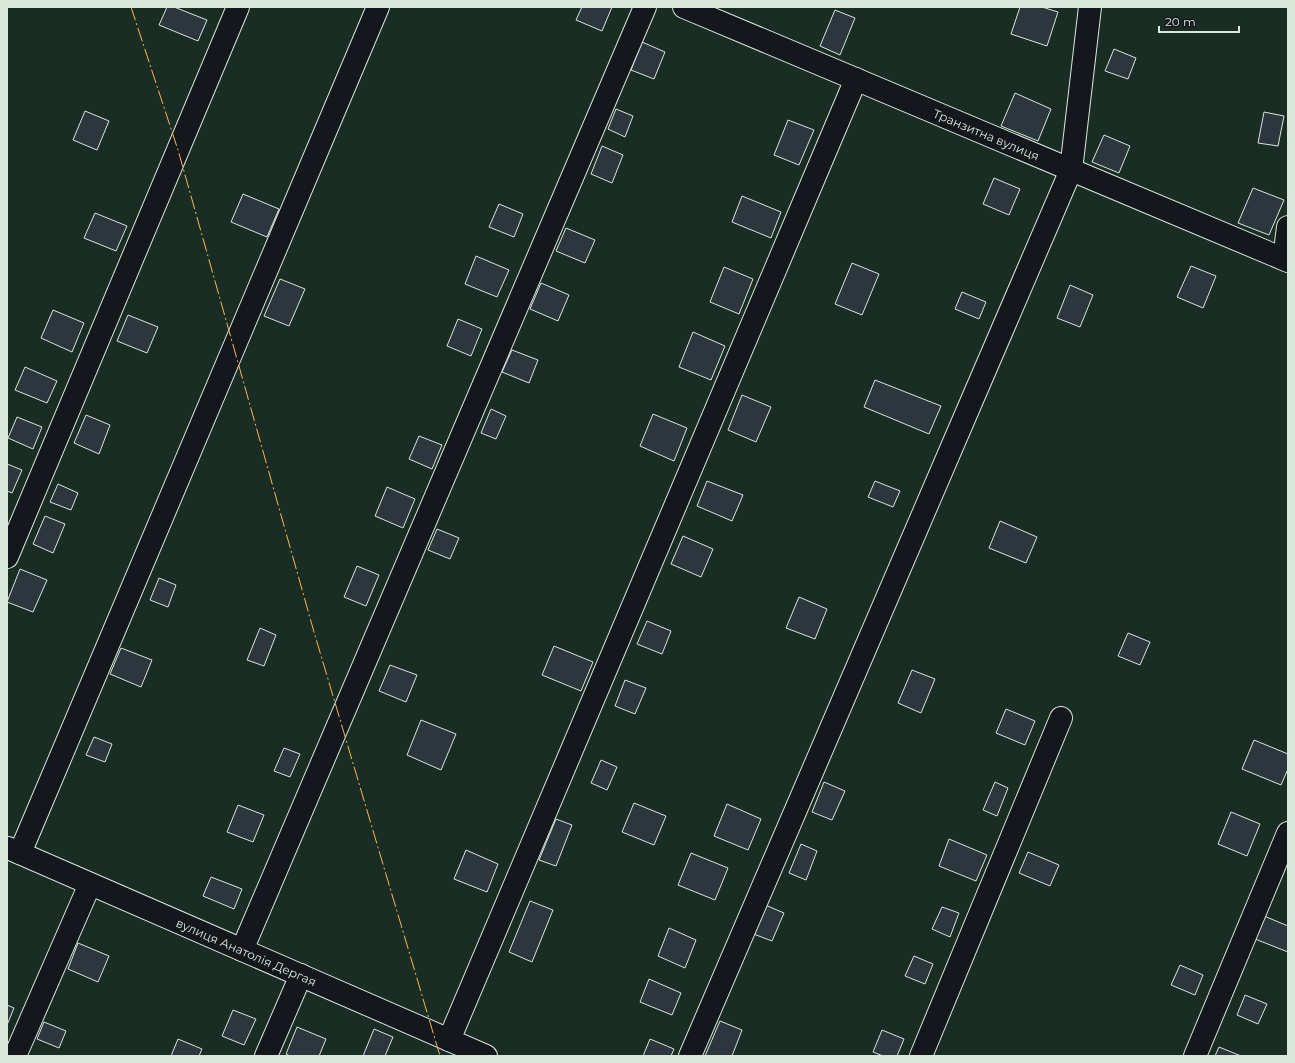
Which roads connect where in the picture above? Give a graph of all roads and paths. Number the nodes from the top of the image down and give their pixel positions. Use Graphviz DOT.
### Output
graph roads {
  1 [pos="238,7"];
  2 [pos="378,7"];
  3 [pos="645,7"];
  4 [pos="684,7"];
  5 [pos="1090,7"];
  6 [pos="856,79"];
  7 [pos="1071,170"];
  8 [pos="1288,227"];
  9 [pos="1286,260"];
  10 [pos="7,557"];
  11 [pos="1061,718"];
  12 [pos="1288,833"];
  13 [pos="14,850"];
  14 [pos="90,884"];
  15 [pos="242,950"];
  16 [pos="301,975"];
  17 [pos="449,1040"];
  18 [pos="14,1056"];
  19 [pos="266,1056"];
  20 [pos="486,1056"];
  21 [pos="690,1056"];
  22 [pos="920,1056"];
  23 [pos="1195,1056"];
  1 -- 10 [label="street"];
  2 -- 13 [label="street"];
  3 -- 15 [label="street"];
  4 -- 6 [label="street, Транзитна вулиця"];
  5 -- 7 [label="street"];
  6 -- 7 [label="street, Транзитна вулиця"];
  6 -- 17 [label="street"];
  7 -- 9 [label="street, Транзитна вулиця"];
  7 -- 21 [label="street"];
  8 -- 9 [label="street"];
  11 -- 22 [label="street"];
  12 -- 23 [label="street"];
  13 -- 14 [label="street, вулиця Анатолія Дергая"];
  14 -- 15 [label="street, вулиця Анатолія Дергая"];
  14 -- 18 [label="street"];
  15 -- 16 [label="street, вулиця Анатолія Дергая"];
  16 -- 17 [label="street, вулиця Анатолія Дергая"];
  16 -- 19 [label="street"];
  17 -- 20 [label="street, вулиця Анатолія Дергая"];
}
